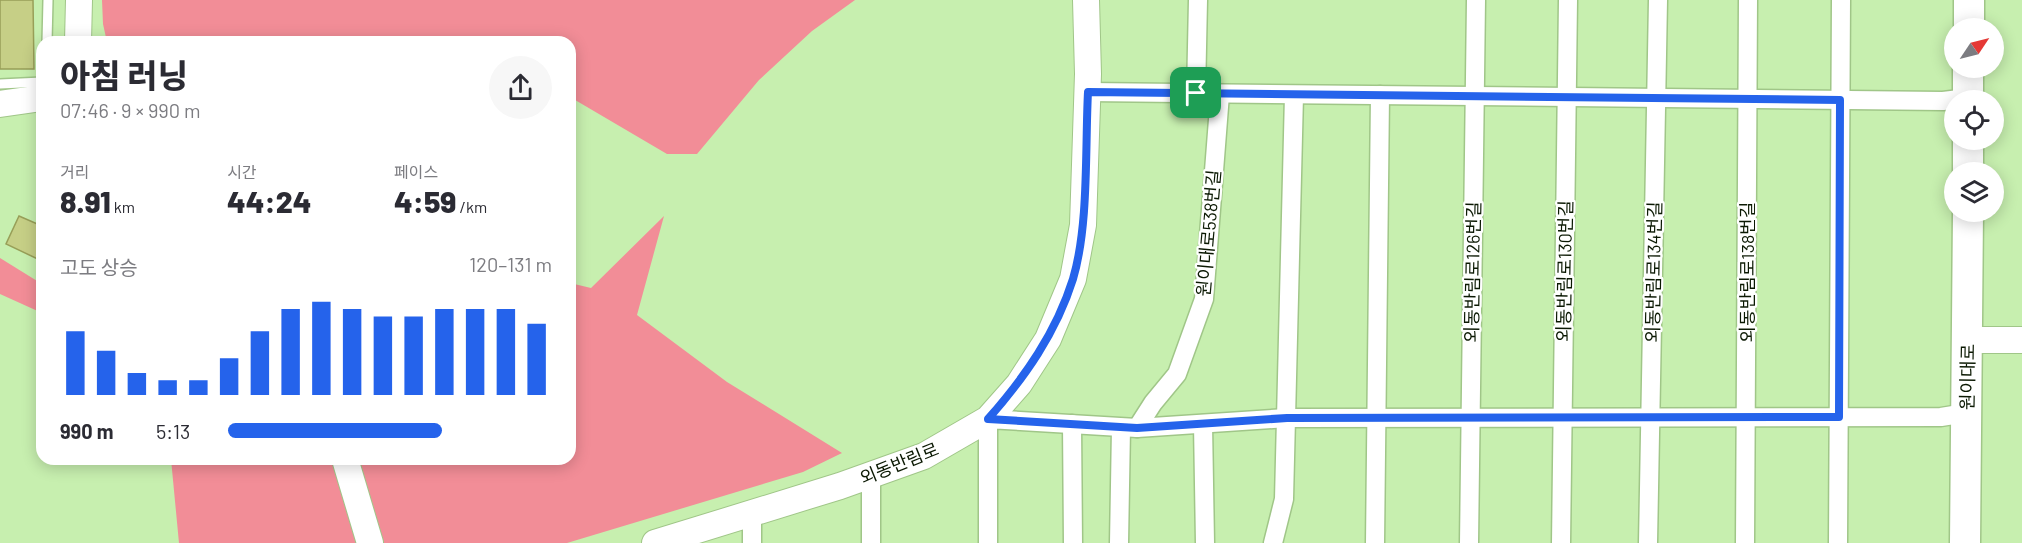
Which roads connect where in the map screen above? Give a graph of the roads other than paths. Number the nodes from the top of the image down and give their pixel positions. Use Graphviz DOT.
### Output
graph roads {
  1 [pos="48,0"];
  2 [pos="79,0"];
  3 [pos="1086,0"];
  4 [pos="1198,0"];
  5 [pos="1476,0"];
  6 [pos="1568,0"];
  7 [pos="1658,0"];
  8 [pos="1748,0"];
  9 [pos="1841,0"];
  10 [pos="1969,0"];
  11 [pos="1968,18"];
  12 [pos="47,36"];
  13 [pos="78,36"];
  14 [pos="36,82"];
  15 [pos="0,84"];
  16 [pos="1088,92"];
  17 [pos="1196,93"];
  18 [pos="1220,94"];
  19 [pos="1294,94"];
  20 [pos="1380,95"];
  21 [pos="1475,96"];
  22 [pos="1566,97"];
  23 [pos="1656,98"];
  24 [pos="36,99"];
  25 [pos="1748,99"];
  26 [pos="1840,100"];
  27 [pos="1944,101"];
  28 [pos="0,104"];
  29 [pos="1968,222"];
  30 [pos="1967,340"];
  31 [pos="2022,340"];
  32 [pos="1966,412"];
  33 [pos="1839,417"];
  34 [pos="1287,418"];
  35 [pos="1376,418"];
  36 [pos="1471,418"];
  37 [pos="1563,418"];
  38 [pos="1651,418"];
  39 [pos="1746,418"];
  40 [pos="988,419"];
  41 [pos="1072,424"];
  42 [pos="1203,424"];
  43 [pos="1129,428"];
  44 [pos="347,465"];
  45 [pos="871,475"];
  46 [pos="752,512"];
  47 [pos="370,543"];
  48 [pos="655,543"];
  49 [pos="752,543"];
  50 [pos="871,543"];
  51 [pos="988,543"];
  52 [pos="1073,543"];
  53 [pos="1119,543"];
  54 [pos="1204,543"];
  55 [pos="1274,543"];
  56 [pos="1375,543"];
  57 [pos="1469,543"];
  58 [pos="1561,543"];
  59 [pos="1648,543"];
  60 [pos="1745,543"];
  61 [pos="1838,543"];
  62 [pos="1965,543"];
  1 -- 12 [label="lane"];
  2 -- 13 [label="main road"];
  3 -- 16 [label="main road, 외동반림로"];
  4 -- 17 [label="street"];
  5 -- 21 [label="street, 외동반림로126번길"];
  6 -- 22 [label="street, 외동반림로130번길"];
  7 -- 23 [label="street, 외동반림로134번길"];
  8 -- 25 [label="street, 외동반림로138번길"];
  9 -- 26 [label="street"];
  10 -- 11 [label="main road"];
  14 -- 15 [label="lane"];
  16 -- 17 [label="street"];
  16 -- 40 [label="main road, 외동반림로"];
  17 -- 18 [label="street"];
  18 -- 19 [label="street"];
  18 -- 43 [label="street, 원이대로538번길"];
  19 -- 20 [label="street"];
  19 -- 34 [label="street"];
  20 -- 21 [label="street"];
  20 -- 35 [label="street"];
  21 -- 22 [label="street"];
  21 -- 36 [label="street, 외동반림로126번길"];
  22 -- 23 [label="street"];
  22 -- 37 [label="street, 외동반림로130번길"];
  23 -- 25 [label="street"];
  23 -- 38 [label="street, 외동반림로134번길"];
  24 -- 28 [label="main road"];
  25 -- 26 [label="street"];
  25 -- 39 [label="street, 외동반림로138번길"];
  26 -- 27 [label="street"];
  26 -- 33 [label="street"];
  29 -- 30 [label="main road, 원이대로"];
  30 -- 31 [label="main road"];
  30 -- 32 [label="main road, 원이대로"];
  32 -- 33 [label="street"];
  32 -- 62 [label="main road, 원이대로"];
  33 -- 39 [label="street"];
  33 -- 61 [label="street"];
  34 -- 35 [label="street"];
  34 -- 42 [label="street"];
  34 -- 55 [label="street"];
  35 -- 36 [label="street"];
  35 -- 56 [label="street"];
  36 -- 37 [label="street"];
  36 -- 57 [label="street, 외동반림로126번길"];
  37 -- 38 [label="street"];
  37 -- 58 [label="street, 외동반림로130번길"];
  38 -- 39 [label="street"];
  38 -- 59 [label="street, 외동반림로134번길"];
  39 -- 60 [label="street, 외동반림로138번길"];
  40 -- 41 [label="street"];
  40 -- 45 [label="main road, 외동반림로"];
  40 -- 51 [label="street"];
  41 -- 43 [label="street"];
  41 -- 52 [label="street"];
  42 -- 43 [label="street"];
  42 -- 54 [label="street"];
  43 -- 53 [label="street"];
  44 -- 47 [label="main road"];
  45 -- 46 [label="main road, 외동반림로"];
  45 -- 50 [label="street"];
  46 -- 48 [label="main road, 외동반림로"];
  46 -- 49 [label="street"];
}
